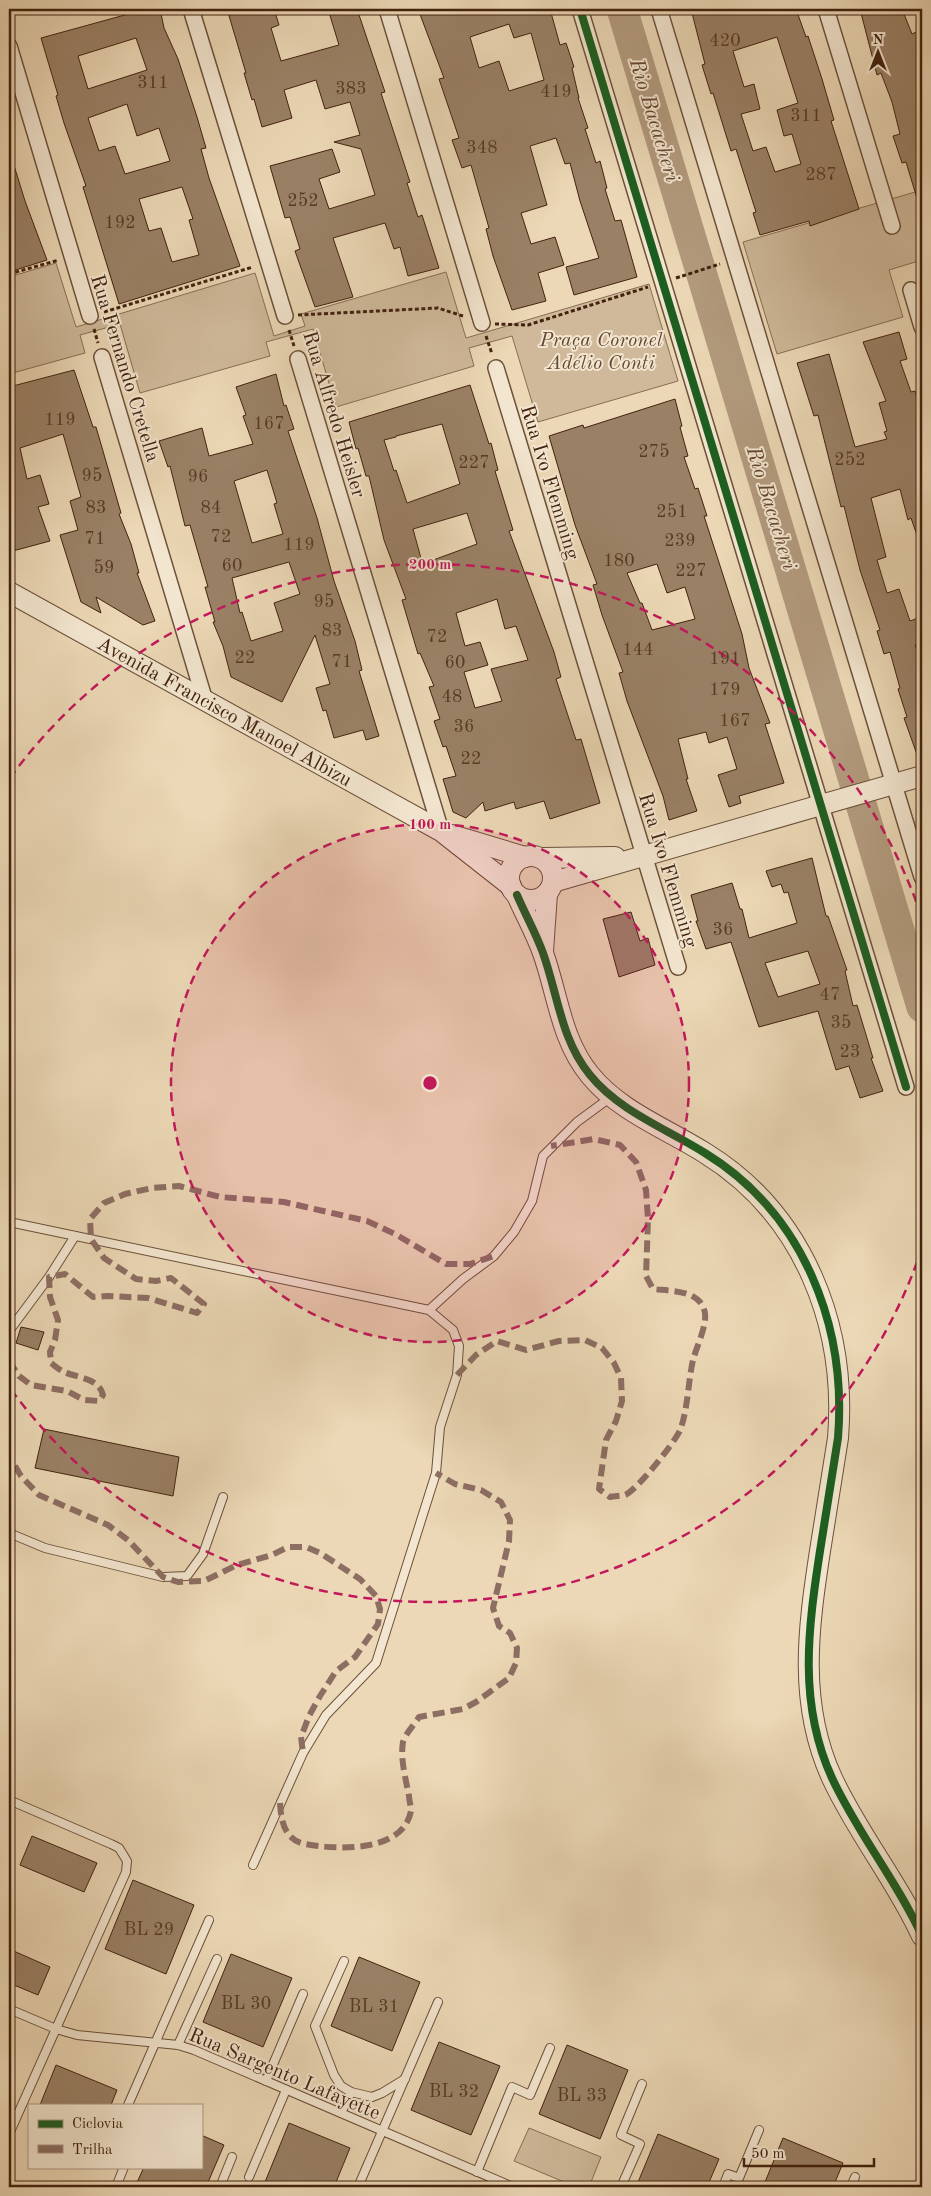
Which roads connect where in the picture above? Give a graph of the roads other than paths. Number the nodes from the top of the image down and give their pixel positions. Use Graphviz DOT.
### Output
graph roads {
  1 [pos="192,9"];
  2 [pos="387,9"];
  3 [pos="580,9"];
  4 [pos="659,9"];
  5 [pos="826,9"];
  6 [pos="9,46"];
  7 [pos="892,226"];
  8 [pos="911,290"];
  9 [pos="90,316"];
  10 [pos="284,316"];
  11 [pos="482,323"];
  12 [pos="922,326"];
  13 [pos="102,357"];
  14 [pos="298,360"];
  15 [pos="496,368"];
  16 [pos="9,592"];
  17 [pos="206,701"];
  18 [pos="922,776"];
  19 [pos="889,785"];
  20 [pos="829,803"];
  21 [pos="441,831"];
  22 [pos="644,856"];
  23 [pos="534,858"];
  24 [pos="922,877"];
  25 [pos="550,888"];
  26 [pos="514,890"];
  27 [pos="543,953"];
  28 [pos="678,967"];
  29 [pos="906,1087"];
  30 [pos="611,1096"];
  31 [pos="9,1222"];
  32 [pos="75,1236"];
  33 [pos="429,1310"];
  34 [pos="9,1331"];
  35 [pos="224,1497"];
  36 [pos="9,1533"];
  37 [pos="9,1800"];
  38 [pos="253,1866"];
  39 [pos="209,1920"];
  40 [pos="922,1936"];
  41 [pos="217,1959"];
  42 [pos="344,1961"];
  43 [pos="303,1994"];
  44 [pos="438,2002"];
  45 [pos="9,2010"];
  46 [pos="56,2029"];
  47 [pos="154,2043"];
  48 [pos="178,2045"];
  49 [pos="550,2048"];
  50 [pos="405,2079"];
  51 [pos="266,2081"];
  52 [pos="642,2084"];
  53 [pos="286,2090"];
  54 [pos="351,2092"];
  55 [pos="128,2104"];
  56 [pos="341,2113"];
  57 [pos="759,2130"];
  58 [pos="382,2131"];
  59 [pos="9,2134"];
  60 [pos="232,2157"];
  61 [pos="124,2168"];
  62 [pos="477,2172"];
  63 [pos="249,2177"];
  64 [pos="855,2177"];
  65 [pos="116,2187"];
  66 [pos="220,2187"];
  67 [pos="358,2187"];
  68 [pos="513,2187"];
  69 [pos="621,2187"];
  70 [pos="723,2187"];
  71 [pos="851,2187"];
  1 -- 10 [label="street, Rua Alfredo Heisler"];
  2 -- 11 [label="street"];
  3 -- 20 [label="street"];
  4 -- 19 [label="street"];
  5 -- 7 [label="street"];
  6 -- 9 [label="street, Rua Fernando Cretella"];
  8 -- 12 [label="street"];
  13 -- 17 [label="street, Rua Fernando Cretella"];
  14 -- 21 [label="street, Rua Alfredo Heisler"];
  15 -- 22 [label="street, Rua Ivo Flemming"];
  16 -- 17 [label="street, Avenida Francisco Manoel Albizu"];
  17 -- 21 [label="street, Avenida Francisco Manoel Albizu"];
  18 -- 19 [label="street, Avenida Francisco Manoel Albizu"];
  19 -- 20 [label="street, Avenida Francisco Manoel Albizu"];
  19 -- 24 [label="street"];
  20 -- 22 [label="street, Avenida Francisco Manoel Albizu"];
  20 -- 29 [label="street"];
  21 -- 23 [label="street, Avenida Francisco Manoel Albizu"];
  21 -- 26 [label="street, Avenida Francisco Manoel Albizu"];
  22 -- 23 [label="street, Avenida Francisco Manoel Albizu"];
  22 -- 25 [label="street, Avenida Francisco Manoel Albizu"];
  22 -- 28 [label="street, Rua Ivo Flemming"];
  23 -- 25 [label="street"];
  23 -- 26 [label="street"];
  25 -- 26 [label="street"];
  25 -- 27 [label="street"];
  26 -- 27 [label="street"];
  27 -- 30 [label="street"];
  30 -- 33 [label="lane"];
  30 -- 40 [label="street"];
  31 -- 32 [label="lane"];
  32 -- 33 [label="lane"];
  32 -- 34 [label="lane"];
  33 -- 38 [label="lane"];
  35 -- 36 [label="lane"];
  37 -- 46 [label="lane"];
  39 -- 47 [label="lane"];
  41 -- 48 [label="lane"];
  42 -- 54 [label="lane"];
  43 -- 51 [label="lane"];
  44 -- 50 [label="lane"];
  45 -- 46 [label="lane, Rua Sargento Lafayette"];
  46 -- 47 [label="lane, Rua Sargento Lafayette"];
  46 -- 59 [label="lane"];
  47 -- 48 [label="lane, Rua Sargento Lafayette"];
  47 -- 55 [label="lane"];
  48 -- 51 [label="lane, Rua Sargento Lafayette"];
  49 -- 62 [label="lane"];
  50 -- 54 [label="lane"];
  50 -- 58 [label="lane"];
  51 -- 53 [label="lane, Rua Sargento Lafayette"];
  52 -- 69 [label="lane"];
  53 -- 56 [label="lane, Rua Sargento Lafayette"];
  53 -- 63 [label="lane"];
  54 -- 56 [label="lane"];
  56 -- 58 [label="lane, Rua Sargento Lafayette"];
  57 -- 70 [label="lane"];
  58 -- 62 [label="lane, Rua Sargento Lafayette"];
  58 -- 67 [label="lane"];
  60 -- 66 [label="lane"];
  61 -- 65 [label="lane"];
  62 -- 68 [label="lane, Rua Sargento Lafayette"];
  64 -- 71 [label="lane"];
}
